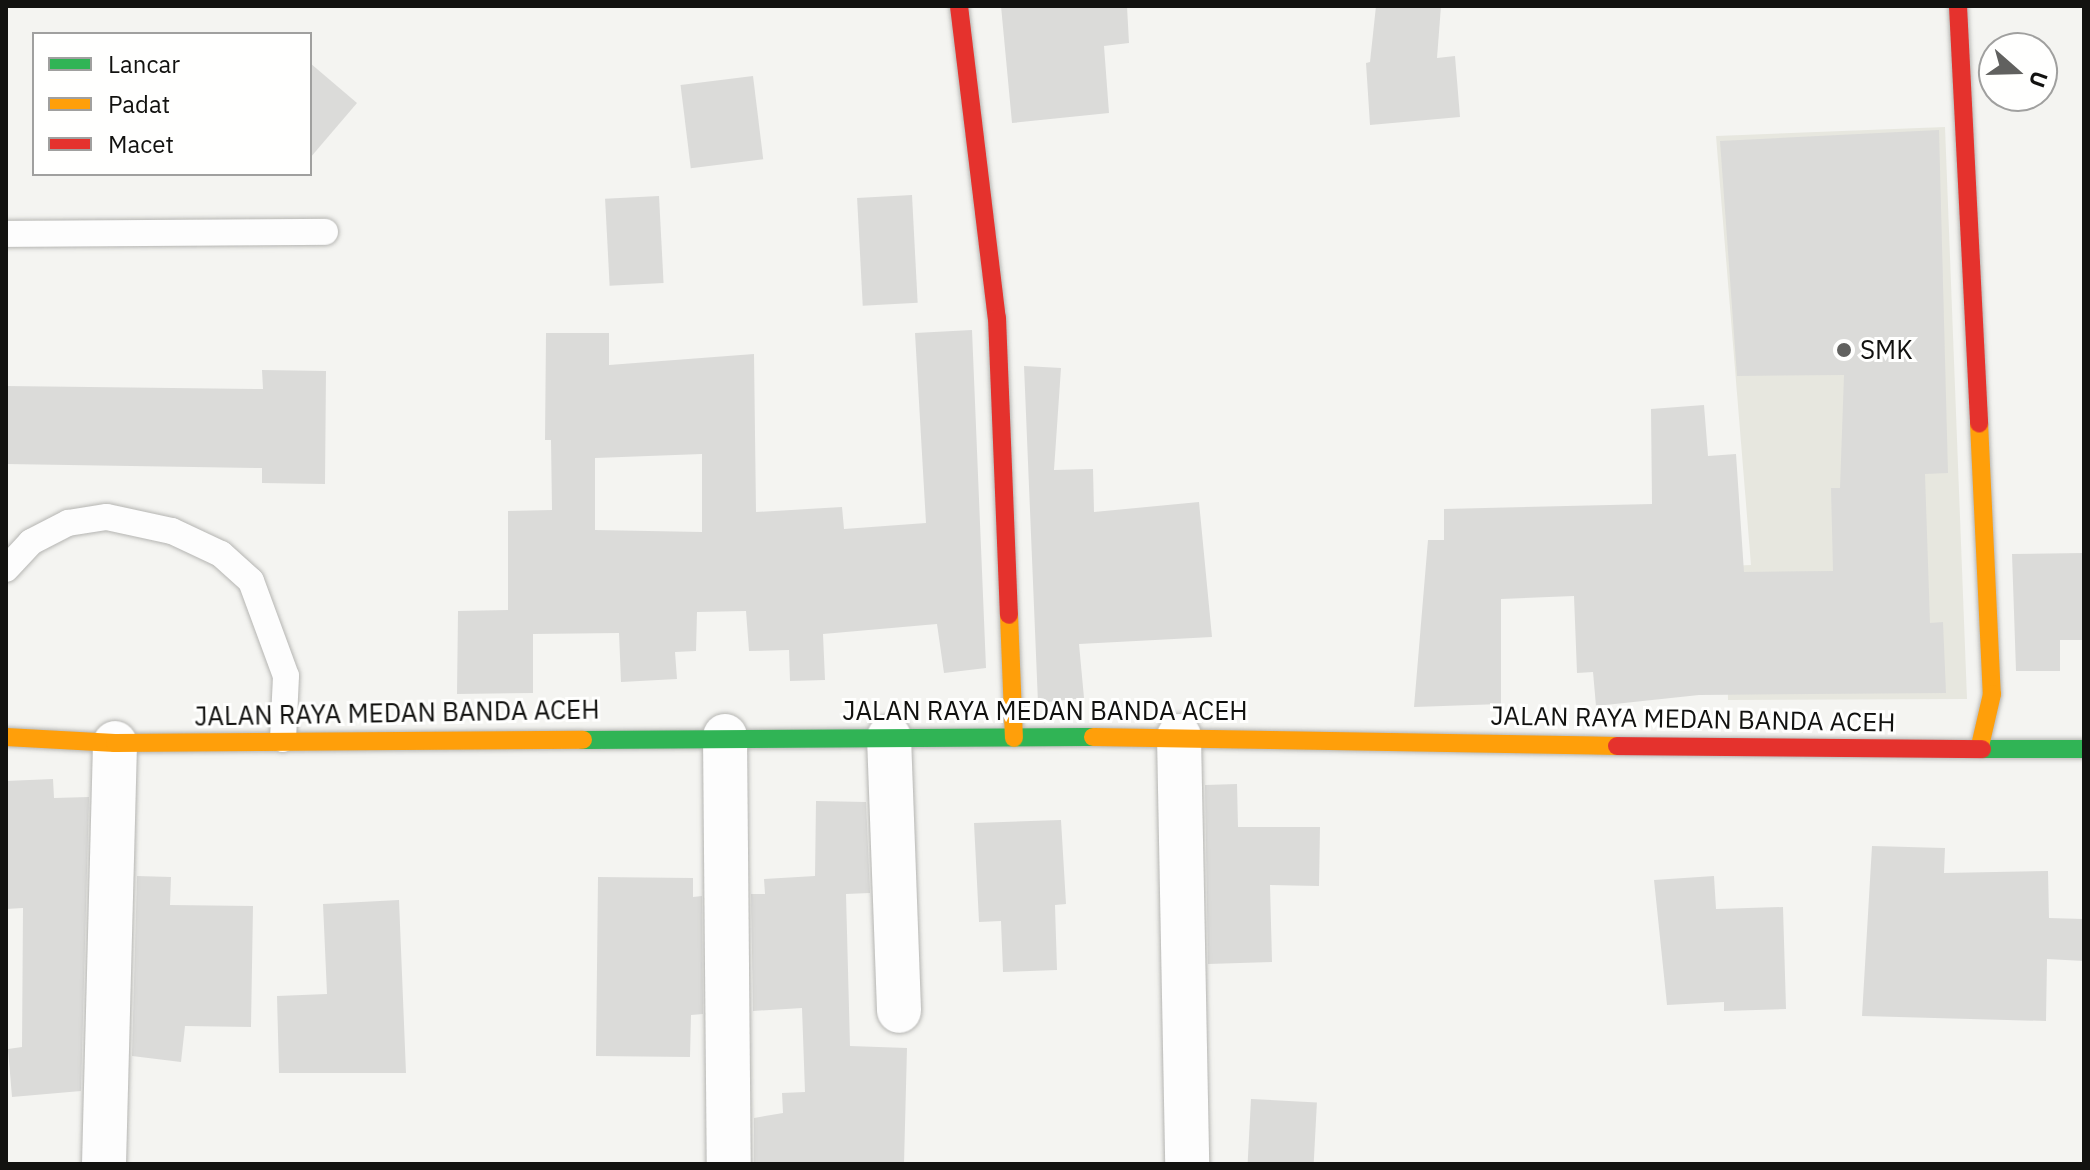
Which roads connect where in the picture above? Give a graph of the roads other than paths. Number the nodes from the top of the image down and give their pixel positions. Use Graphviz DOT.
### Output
graph roads {
  1 [pos="959,6"];
  2 [pos="1958,6"];
  3 [pos="325,232"];
  4 [pos="6,234"];
  5 [pos="6,569"];
  6 [pos="725,736"];
  7 [pos="1179,736"];
  8 [pos="6,737"];
  9 [pos="889,737"];
  10 [pos="1014,738"];
  11 [pos="283,739"];
  12 [pos="115,743"];
  13 [pos="1980,746"];
  14 [pos="2084,749"];
  15 [pos="899,1011"];
  16 [pos="104,1164"];
  17 [pos="729,1164"];
  18 [pos="1187,1164"];
  1 -- 10 [label="main road"];
  2 -- 13 [label="main road"];
  3 -- 4 [label="lane"];
  5 -- 11 [label="lane"];
  6 -- 9 [label="main road, JALAN RAYA MEDAN BANDA ACEH"];
  6 -- 11 [label="main road, JALAN RAYA MEDAN BANDA ACEH"];
  6 -- 17 [label="street"];
  7 -- 10 [label="main road, JALAN RAYA MEDAN BANDA ACEH"];
  7 -- 13 [label="main road, JALAN RAYA MEDAN BANDA ACEH"];
  7 -- 18 [label="street"];
  8 -- 12 [label="main road, JALAN RAYA MEDAN BANDA ACEH"];
  9 -- 10 [label="main road, JALAN RAYA MEDAN BANDA ACEH"];
  9 -- 15 [label="street"];
  11 -- 12 [label="main road, JALAN RAYA MEDAN BANDA ACEH"];
  12 -- 16 [label="street"];
  13 -- 14 [label="main road, JALAN RAYA MEDAN BANDA ACEH"];
}
